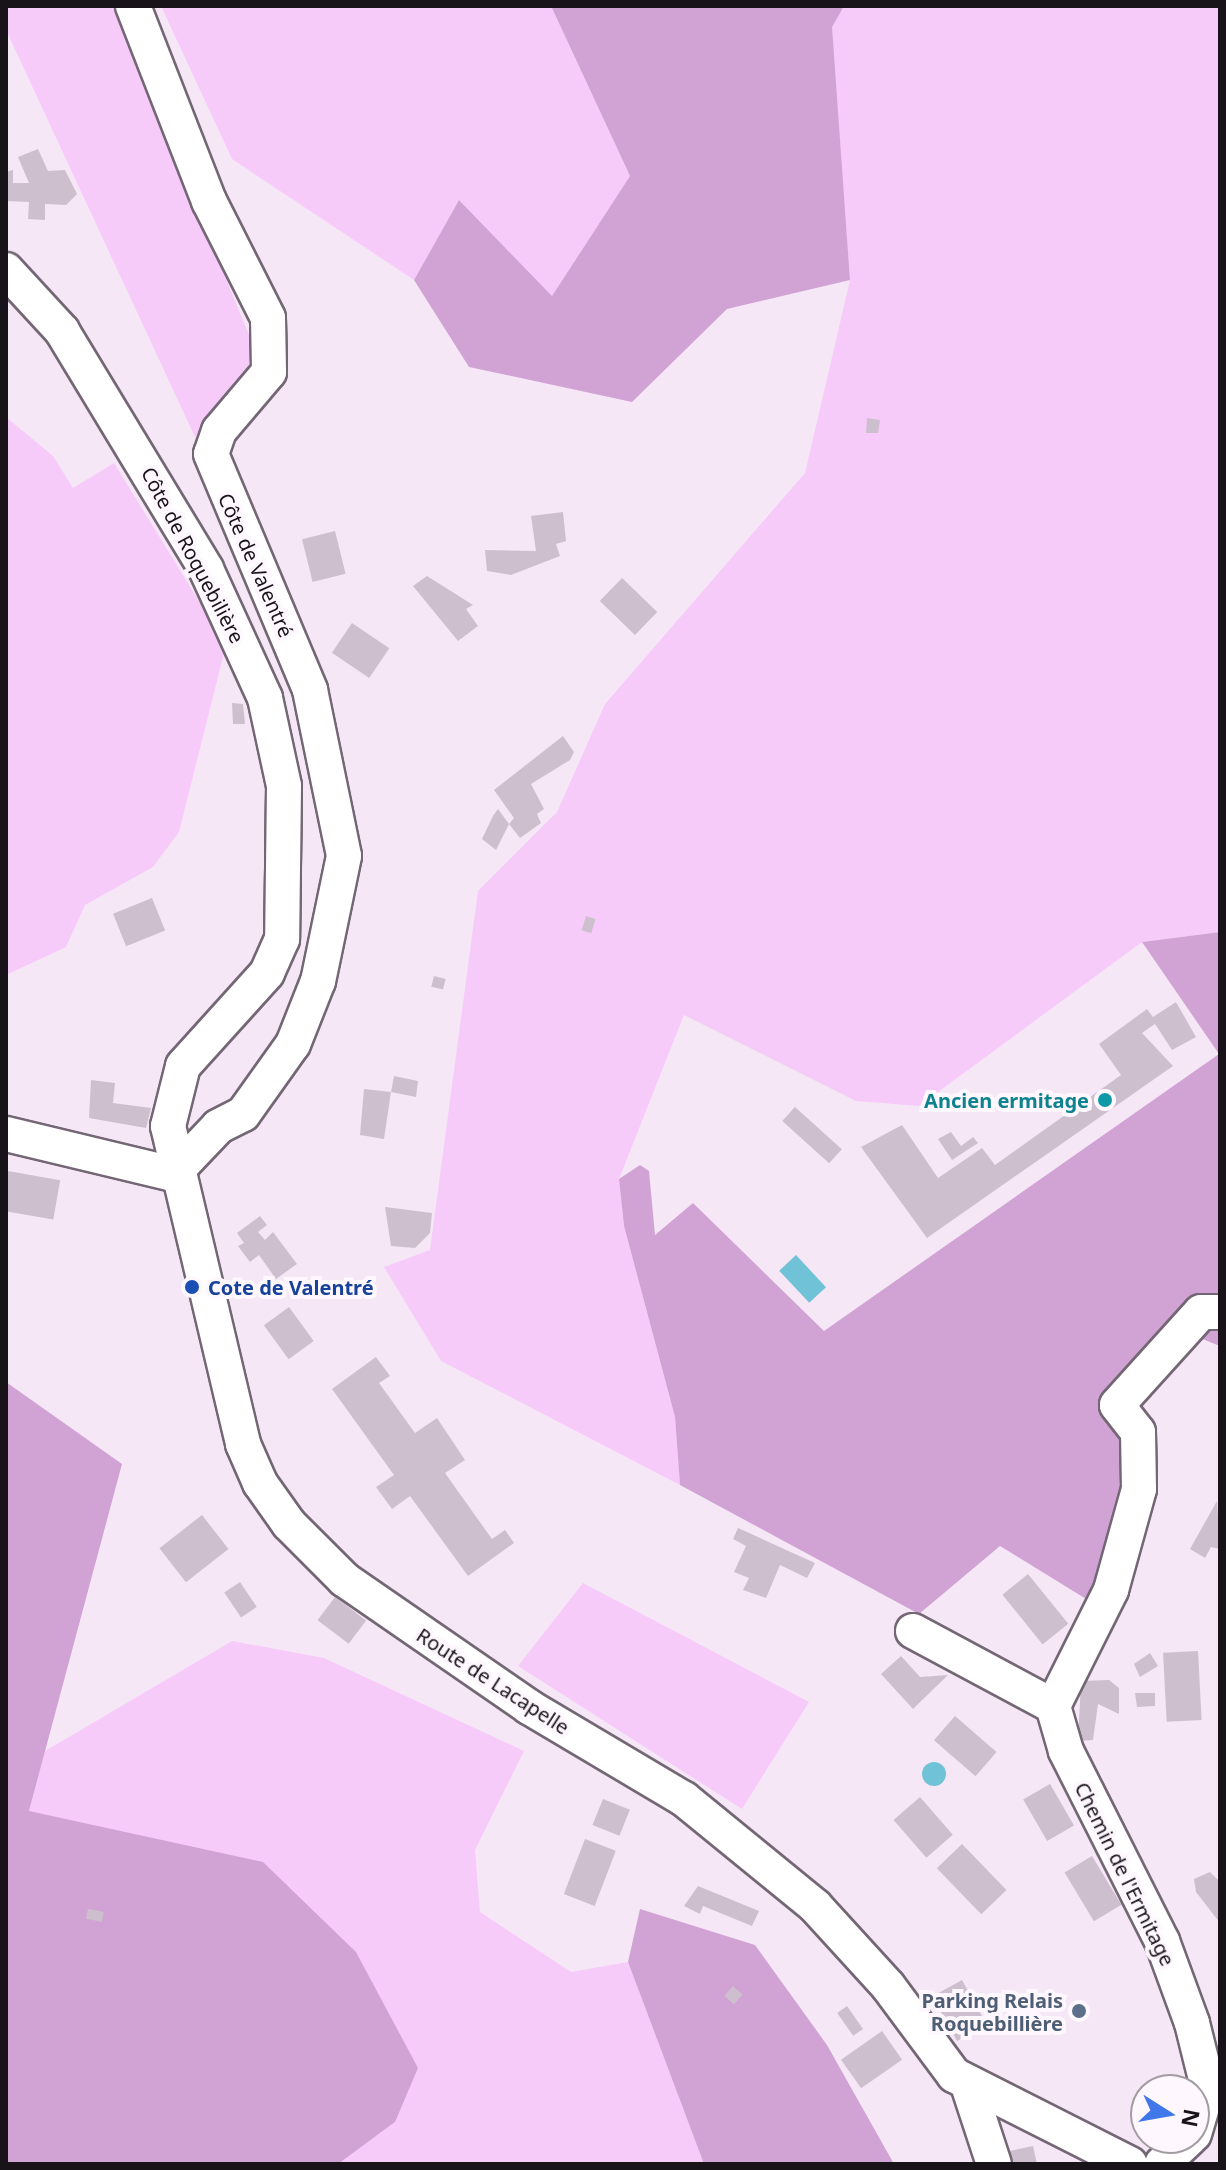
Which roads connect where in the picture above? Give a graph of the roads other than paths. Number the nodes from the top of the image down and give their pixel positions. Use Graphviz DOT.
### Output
graph roads {
  1 [pos="133,6"];
  2 [pos="6,270"];
  3 [pos="168,1126"];
  4 [pos="218,1127"];
  5 [pos="6,1134"];
  6 [pos="177,1172"];
  7 [pos="1220,1312"];
  8 [pos="913,1631"];
  9 [pos="1053,1706"];
  10 [pos="1205,2074"];
  11 [pos="967,2082"];
  12 [pos="994,2164"];
  13 [pos="1130,2164"];
  1 -- 4 [label="street, Côte de Valentré"];
  2 -- 3 [label="street, Côte de Roquebilière"];
  3 -- 4 [label="street"];
  3 -- 6 [label="street, Côte de Roquebilière"];
  4 -- 6 [label="street, Côte de Valentré"];
  5 -- 6 [label="street"];
  6 -- 11 [label="street, Route de Lacapelle"];
  7 -- 9 [label="street"];
  8 -- 9 [label="street"];
  9 -- 10 [label="street, Chemin de l'Ermitage"];
  11 -- 12 [label="street"];
  11 -- 13 [label="street, Route de Lacapelle"];
}
